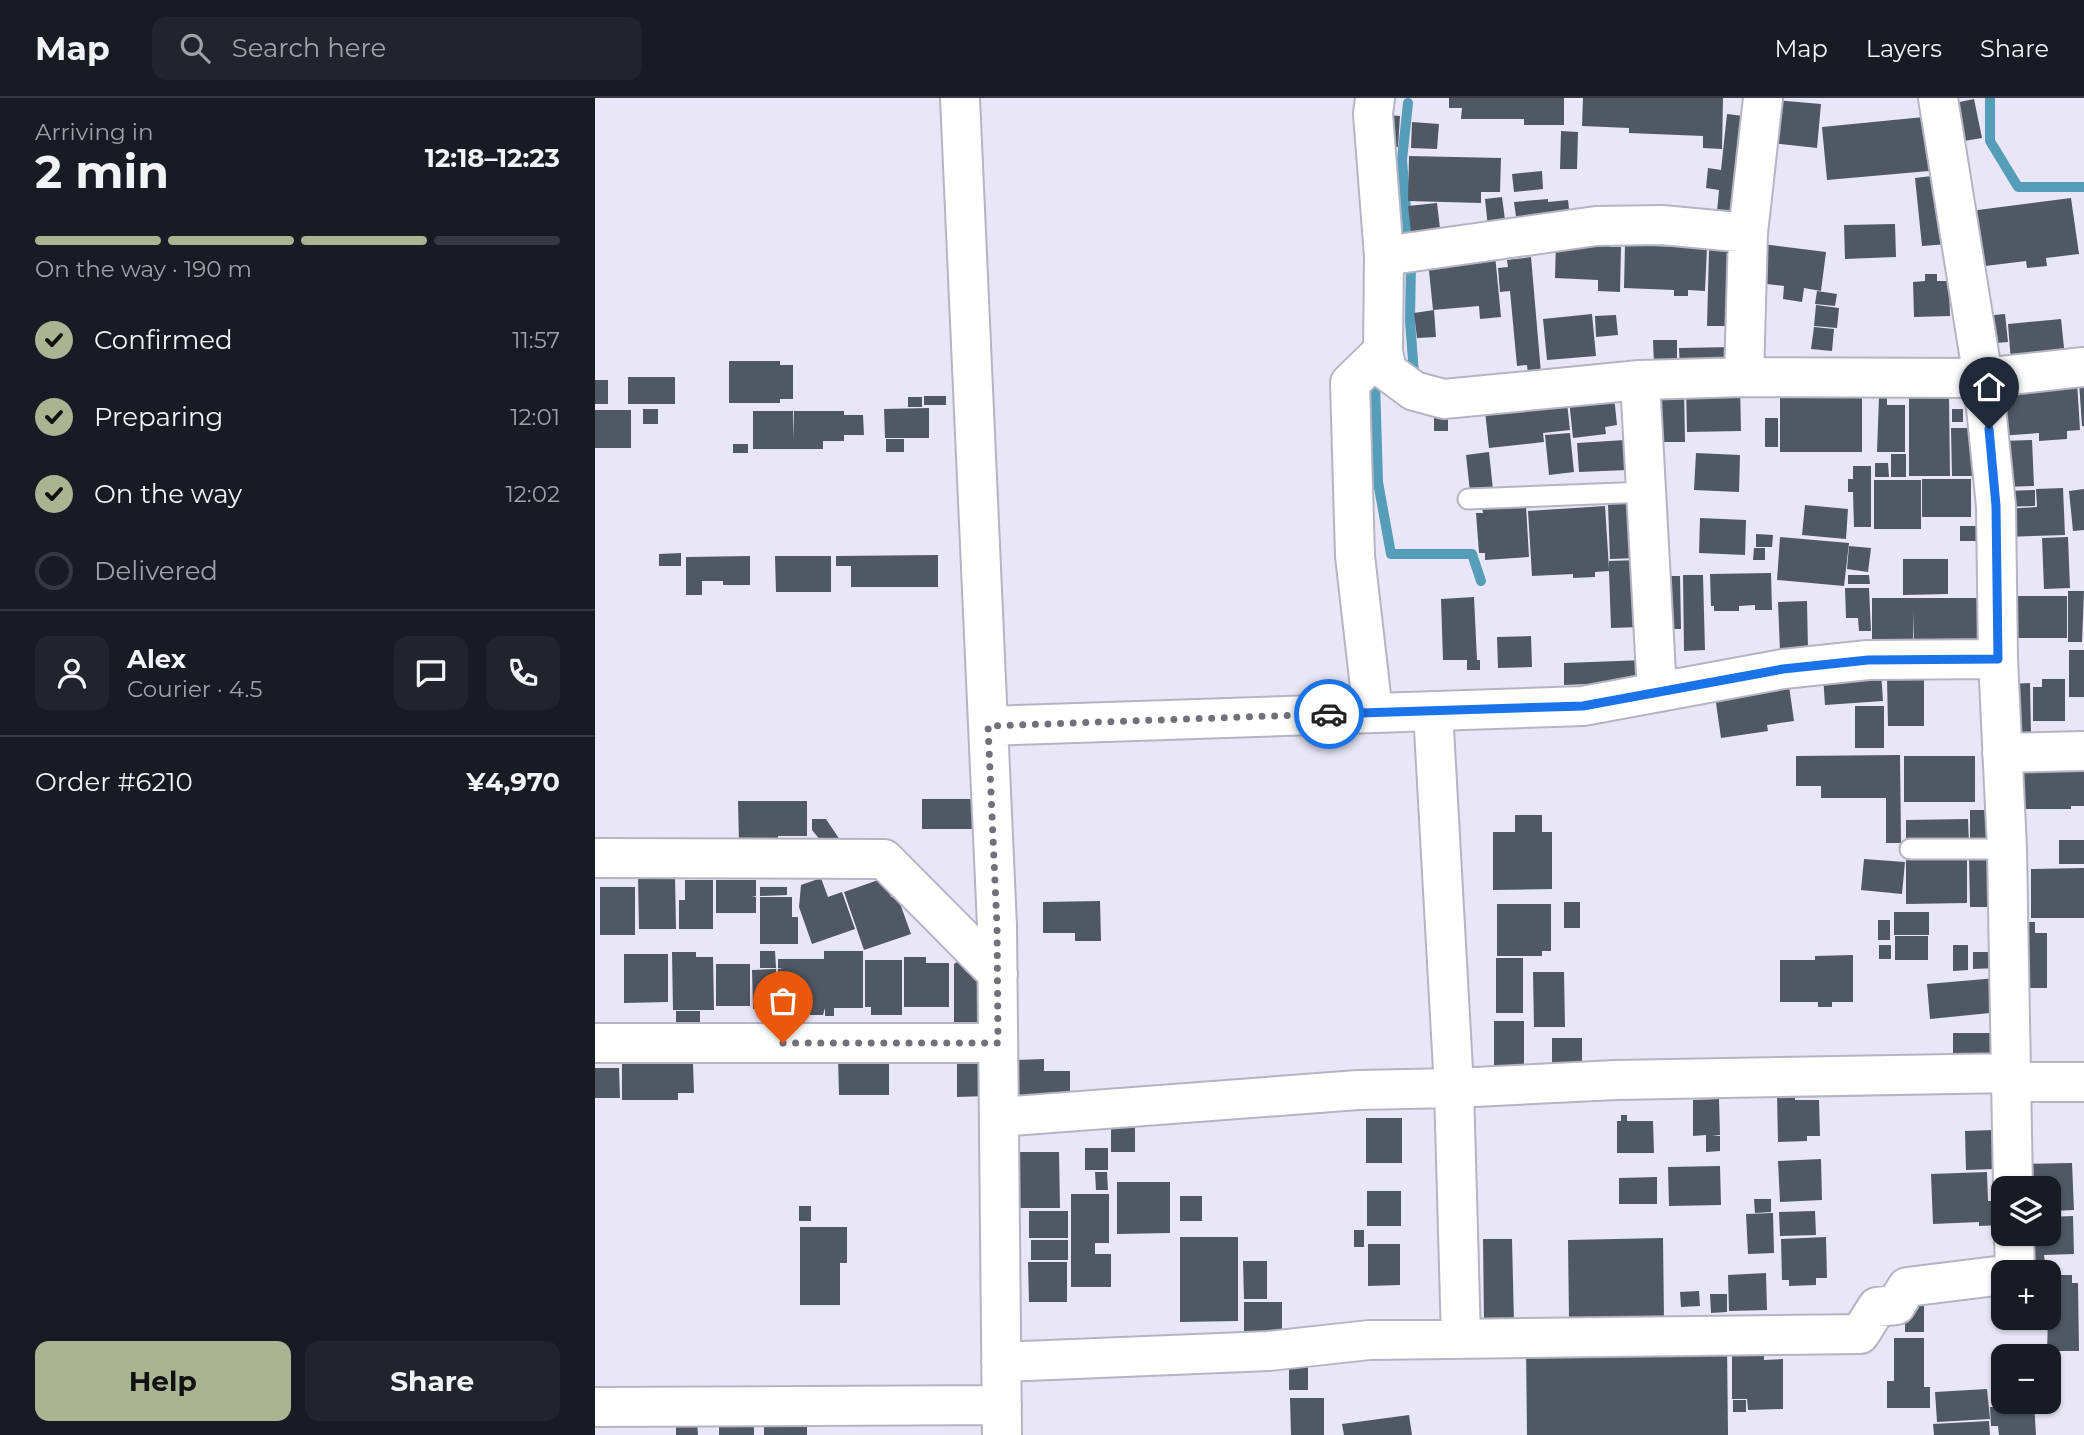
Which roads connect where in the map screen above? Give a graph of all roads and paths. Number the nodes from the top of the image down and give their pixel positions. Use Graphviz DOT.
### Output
graph roads {
  1 [pos="960,98"];
  2 [pos="1375,98"];
  3 [pos="1763,98"];
  4 [pos="1938,98"];
  5 [pos="1748,233"];
  6 [pos="1384,256"];
  7 [pos="1383,351"];
  8 [pos="2084,367"];
  9 [pos="1744,377"];
  10 [pos="1983,378"];
  11 [pos="1640,380"];
  12 [pos="1646,492"];
  13 [pos="1468,499"];
  14 [pos="1998,659"];
  15 [pos="1657,692"];
  16 [pos="1433,711"];
  17 [pos="1373,713"];
  18 [pos="988,726"];
  19 [pos="2084,751"];
  20 [pos="2003,753"];
  21 [pos="1910,849"];
  22 [pos="2007,849"];
  23 [pos="595,858"];
  24 [pos="997,974"];
  25 [pos="595,1043"];
  26 [pos="998,1043"];
  27 [pos="2010,1078"];
  28 [pos="2084,1082"];
  29 [pos="1454,1088"];
  30 [pos="999,1117"];
  31 [pos="2013,1176"];
  32 [pos="1991,1277"];
  33 [pos="1461,1339"];
  34 [pos="1001,1362"];
  35 [pos="595,1406"];
  36 [pos="1002,1420"];
  1 -- 18 [label="street"];
  2 -- 6 [label="street"];
  3 -- 5 [label="street"];
  4 -- 10 [label="street"];
  5 -- 6 [label="street"];
  5 -- 9 [label="street"];
  6 -- 7 [label="street"];
  7 -- 11 [label="street"];
  7 -- 17 [label="street"];
  8 -- 10 [label="street"];
  9 -- 10 [label="street"];
  9 -- 11 [label="street"];
  10 -- 14 [label="street"];
  11 -- 12 [label="street"];
  12 -- 13 [label="lane"];
  12 -- 15 [label="street"];
  14 -- 15 [label="street"];
  14 -- 20 [label="street"];
  15 -- 16 [label="street"];
  16 -- 17 [label="street"];
  16 -- 29 [label="street"];
  17 -- 18 [label="street"];
  18 -- 24 [label="street"];
  19 -- 20 [label="street"];
  20 -- 22 [label="street"];
  21 -- 22 [label="lane"];
  22 -- 27 [label="street"];
  23 -- 24 [label="street"];
  24 -- 26 [label="street"];
  25 -- 26 [label="street"];
  26 -- 30 [label="street"];
  27 -- 28 [label="street"];
  27 -- 29 [label="street"];
  27 -- 31 [label="street"];
  29 -- 30 [label="street"];
  29 -- 33 [label="street"];
  30 -- 34 [label="street"];
  32 -- 33 [label="street"];
  33 -- 34 [label="street"];
  34 -- 36 [label="street"];
  35 -- 36 [label="street"];
}
